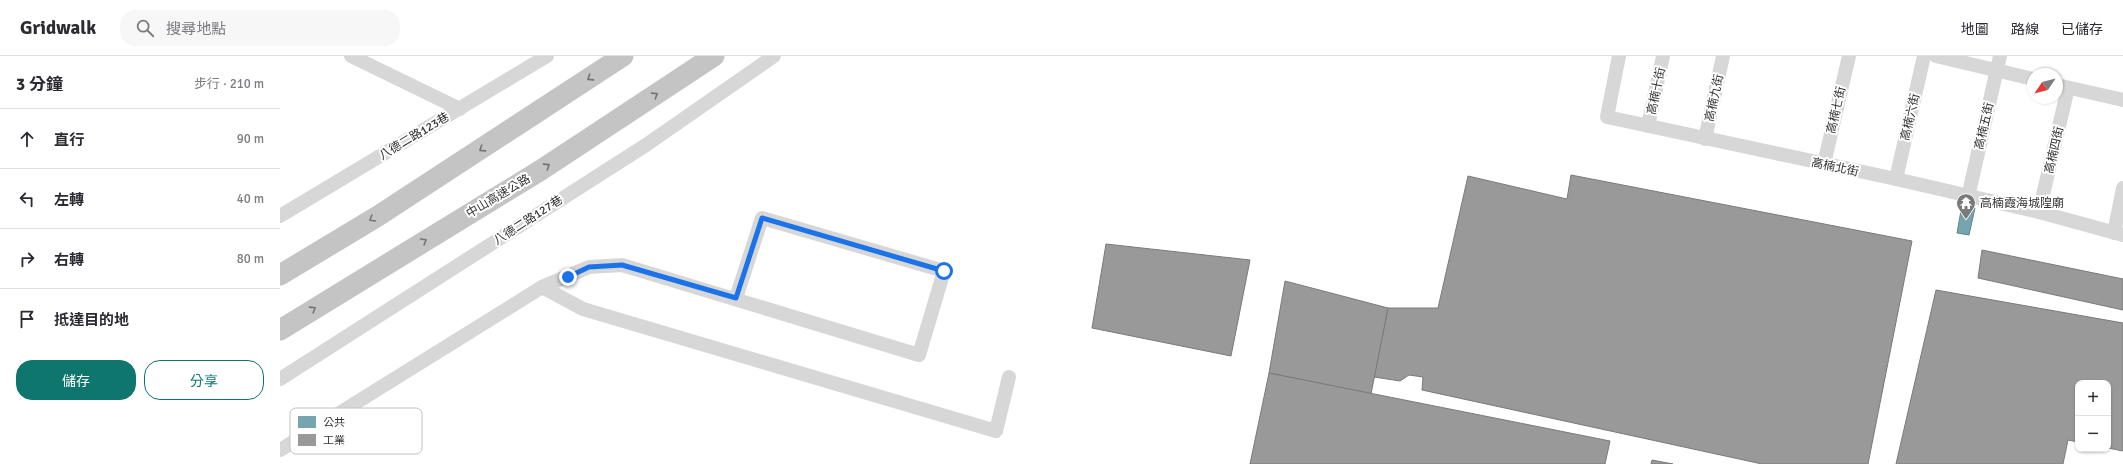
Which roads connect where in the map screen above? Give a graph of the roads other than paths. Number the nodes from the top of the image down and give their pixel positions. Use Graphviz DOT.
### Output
graph roads {
  1 [pos="351,56"];
  2 [pos="547,56"];
  3 [pos="623,56"];
  4 [pos="714,56"];
  5 [pos="774,56"];
  6 [pos="1619,56"];
  7 [pos="1663,56"];
  8 [pos="1723,56"];
  9 [pos="1849,56"];
  10 [pos="1924,56"];
  11 [pos="1936,56"];
  12 [pos="2000,56"];
  13 [pos="1996,71"];
  14 [pos="2027,78"];
  15 [pos="2063,86"];
  16 [pos="2123,100"];
  17 [pos="2059,104"];
  18 [pos="460,108"];
  19 [pos="1648,126"];
  20 [pos="1705,139"];
  21 [pos="1824,164"];
  22 [pos="1896,179"];
  23 [pos="2123,188"];
  24 [pos="1968,197"];
  25 [pos="2040,212"];
  26 [pos="280,216"];
  27 [pos="2118,234"];
  28 [pos="280,275"];
  29 [pos="542,287"];
  30 [pos="736,298"];
  31 [pos="280,330"];
  32 [pos="1010,377"];
  33 [pos="280,379"];
  34 [pos="348,408"];
  35 [pos="290,444"];
  36 [pos="280,450"];
  1 -- 18 [label="street"];
  2 -- 18 [label="street, 八德二路123巷"];
  3 -- 28 [label="highway, one-way"];
  31 -- 4 [label="highway, 中山高速公路, one-way"];
  5 -- 33 [label="street, 八德二路127巷"];
  6 -- 19 [label="street, 高楠北街"];
  7 -- 19 [label="street, 高楠十街"];
  8 -- 20 [label="street, 高楠九街"];
  9 -- 21 [label="street, 高楠七街"];
  10 -- 22 [label="street, 高楠六街"];
  11 -- 13 [label="street"];
  12 -- 13 [label="street, 高楠五街"];
  13 -- 14 [label="street"];
  13 -- 24 [label="street, 高楠五街"];
  15 -- 16 [label="street, 高楠四街"];
  17 -- 25 [label="street, 高楠四街"];
  18 -- 26 [label="street, 八德二路123巷"];
  19 -- 20 [label="street, 高楠北街"];
  20 -- 21 [label="street, 高楠北街"];
  21 -- 22 [label="street, 高楠北街"];
  22 -- 24 [label="street, 高楠北街"];
  23 -- 27 [label="street"];
  24 -- 25 [label="street, 高楠北街"];
  25 -- 27 [label="street, 高楠北街"];
  29 -- 30 [label="street"];
  29 -- 32 [label="street"];
  29 -- 34 [label="street"];
  30 -- 30 [label="street"];
  35 -- 36 [label="street"];
}
